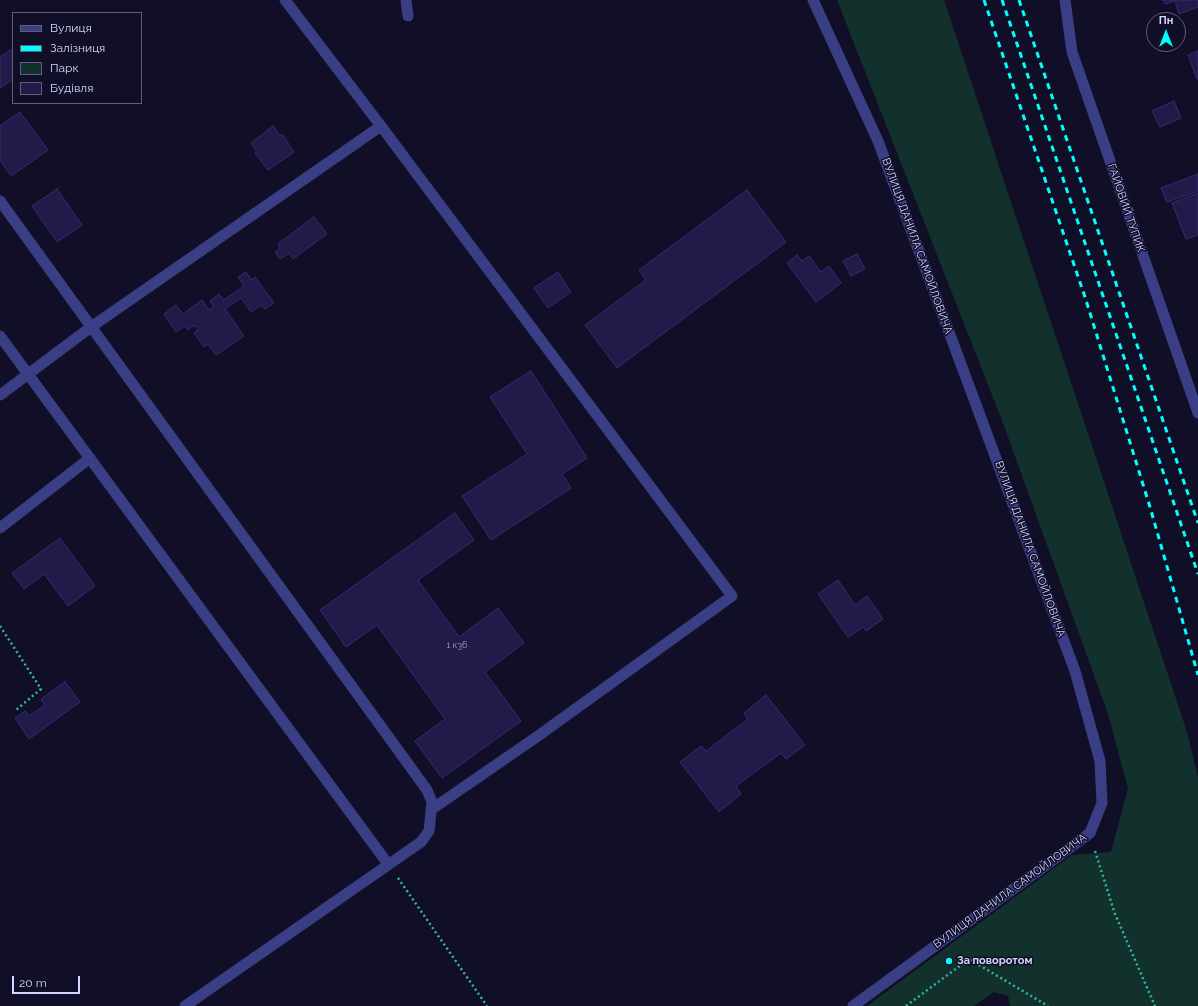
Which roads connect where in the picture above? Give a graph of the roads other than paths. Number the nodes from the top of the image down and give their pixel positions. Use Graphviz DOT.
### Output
graph roads {
  1 [pos="285,0"];
  2 [pos="406,0"];
  3 [pos="813,0"];
  4 [pos="1065,0"];
  5 [pos="408,16"];
  6 [pos="381,126"];
  7 [pos="0,201"];
  8 [pos="91,327"];
  9 [pos="0,336"];
  10 [pos="29,374"];
  11 [pos="0,395"];
  12 [pos="1198,413"];
  13 [pos="90,458"];
  14 [pos="0,528"];
  15 [pos="432,809"];
  16 [pos="388,864"];
  17 [pos="185,1006"];
  18 [pos="853,1006"];
  1 -- 6 [label="street"];
  2 -- 5 [label="street"];
  3 -- 18 [label="street, ВУЛИЦЯ ДАНИЛА САМОЙЛОВИЧА"];
  4 -- 12 [label="street, ГАЙОВИЙ ТУПИК"];
  6 -- 8 [label="street"];
  6 -- 15 [label="street"];
  7 -- 8 [label="street"];
  8 -- 10 [label="street"];
  8 -- 15 [label="street"];
  9 -- 10 [label="street"];
  10 -- 11 [label="street"];
  10 -- 13 [label="street"];
  13 -- 14 [label="street"];
  13 -- 16 [label="street"];
  15 -- 16 [label="street"];
  16 -- 17 [label="street"];
}
